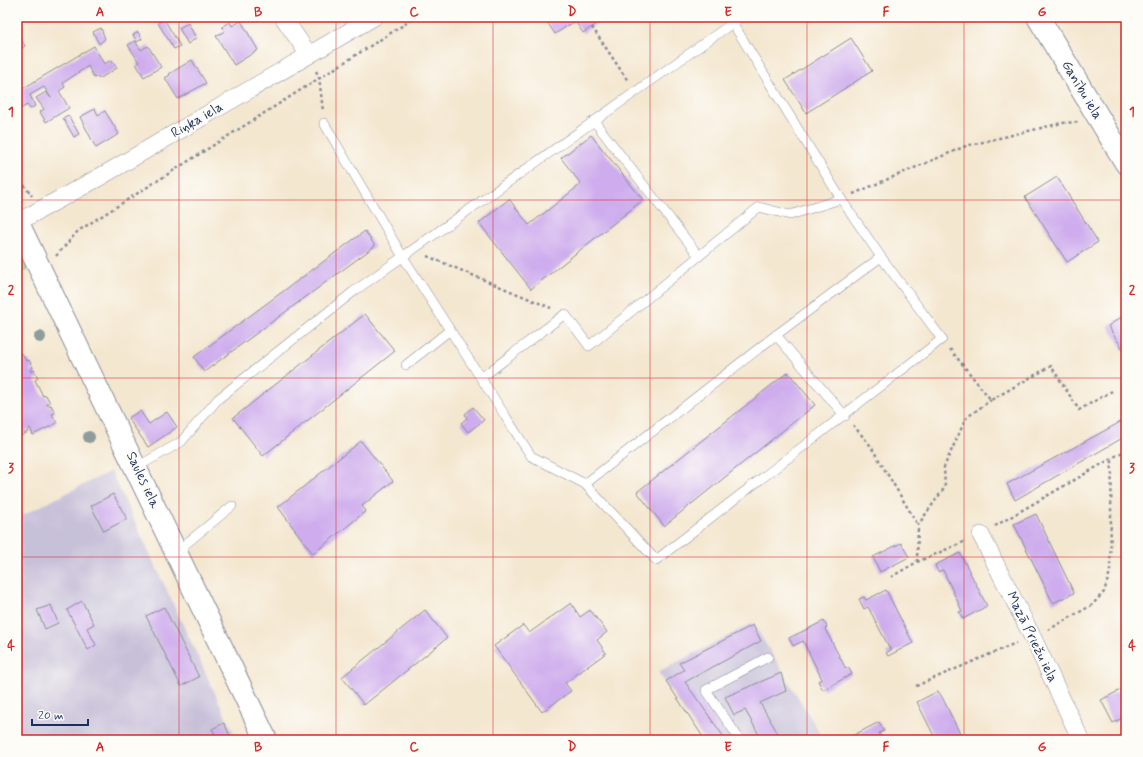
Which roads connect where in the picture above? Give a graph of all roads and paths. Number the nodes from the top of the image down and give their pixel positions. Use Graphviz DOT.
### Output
graph roads {
  1 [pos="283,17"];
  2 [pos="374,17"];
  3 [pos="416,17"];
  4 [pos="741,17"];
  5 [pos="1038,17"];
  6 [pos="732,22"];
  7 [pos="592,27"];
  8 [pos="309,55"];
  9 [pos="319,77"];
  10 [pos="635,92"];
  11 [pos="594,120"];
  12 [pos="1100,120"];
  13 [pos="324,123"];
  14 [pos="1126,163"];
  15 [pos="841,199"];
  16 [pos="18,221"];
  17 [pos="412,250"];
  18 [pos="699,256"];
  19 [pos="403,257"];
  20 [pos="881,257"];
  21 [pos="52,261"];
  22 [pos="564,314"];
  23 [pos="450,330"];
  24 [pos="776,335"];
  25 [pos="942,339"];
  26 [pos="406,365"];
  27 [pos="481,378"];
  28 [pos="1112,391"];
  29 [pos="991,400"];
  30 [pos="845,416"];
  31 [pos="1126,450"];
  32 [pos="1112,457"];
  33 [pos="136,467"];
  34 [pos="585,484"];
  35 [pos="232,506"];
  36 [pos="918,525"];
  37 [pos="981,535"];
  38 [pos="176,552"];
  39 [pos="917,562"];
  40 [pos="892,577"];
  41 [pos="1032,636"];
  42 [pos="768,657"];
  43 [pos="916,686"];
  44 [pos="266,740"];
  45 [pos="740,740"];
  46 [pos="1081,740"];
  1 -- 8 [label="street"];
  2 -- 8 [label="street, Riņķa iela"];
  3 -- 9 [label="path"];
  4 -- 6 [label="lane"];
  5 -- 12 [label="street, Ganību iela"];
  6 -- 10 [label="lane"];
  6 -- 15 [label="lane"];
  7 -- 10 [label="path"];
  8 -- 9 [label="path"];
  8 -- 16 [label="street, Riņķa iela"];
  9 -- 13 [label="path"];
  9 -- 21 [label="path"];
  10 -- 11 [label="lane"];
  11 -- 17 [label="lane"];
  11 -- 18 [label="lane"];
  12 -- 14 [label="street, Ganību iela"];
  12 -- 15 [label="path"];
  13 -- 19 [label="lane"];
  15 -- 18 [label="lane"];
  15 -- 20 [label="lane"];
  16 -- 33 [label="street, Saules iela"];
  17 -- 19 [label="lane"];
  17 -- 22 [label="path"];
  18 -- 22 [label="lane"];
  19 -- 23 [label="lane"];
  19 -- 33 [label="lane"];
  20 -- 24 [label="lane"];
  20 -- 25 [label="lane"];
  22 -- 27 [label="lane"];
  23 -- 26 [label="lane"];
  23 -- 27 [label="lane"];
  24 -- 30 [label="lane"];
  24 -- 34 [label="lane"];
  25 -- 29 [label="path"];
  25 -- 30 [label="lane"];
  27 -- 34 [label="lane"];
  28 -- 29 [label="path"];
  29 -- 36 [label="path"];
  30 -- 34 [label="lane"];
  30 -- 36 [label="path"];
  31 -- 32 [label="path"];
  32 -- 37 [label="path"];
  32 -- 41 [label="path"];
  33 -- 38 [label="street, Saules iela"];
  35 -- 38 [label="lane"];
  36 -- 39 [label="path"];
  37 -- 39 [label="path"];
  37 -- 41 [label="street, Mazā Priežu iela"];
  38 -- 44 [label="street, Saules iela"];
  39 -- 40 [label="path"];
  41 -- 43 [label="path"];
  41 -- 46 [label="street, Mazā Priežu iela"];
  42 -- 45 [label="lane"];
}
